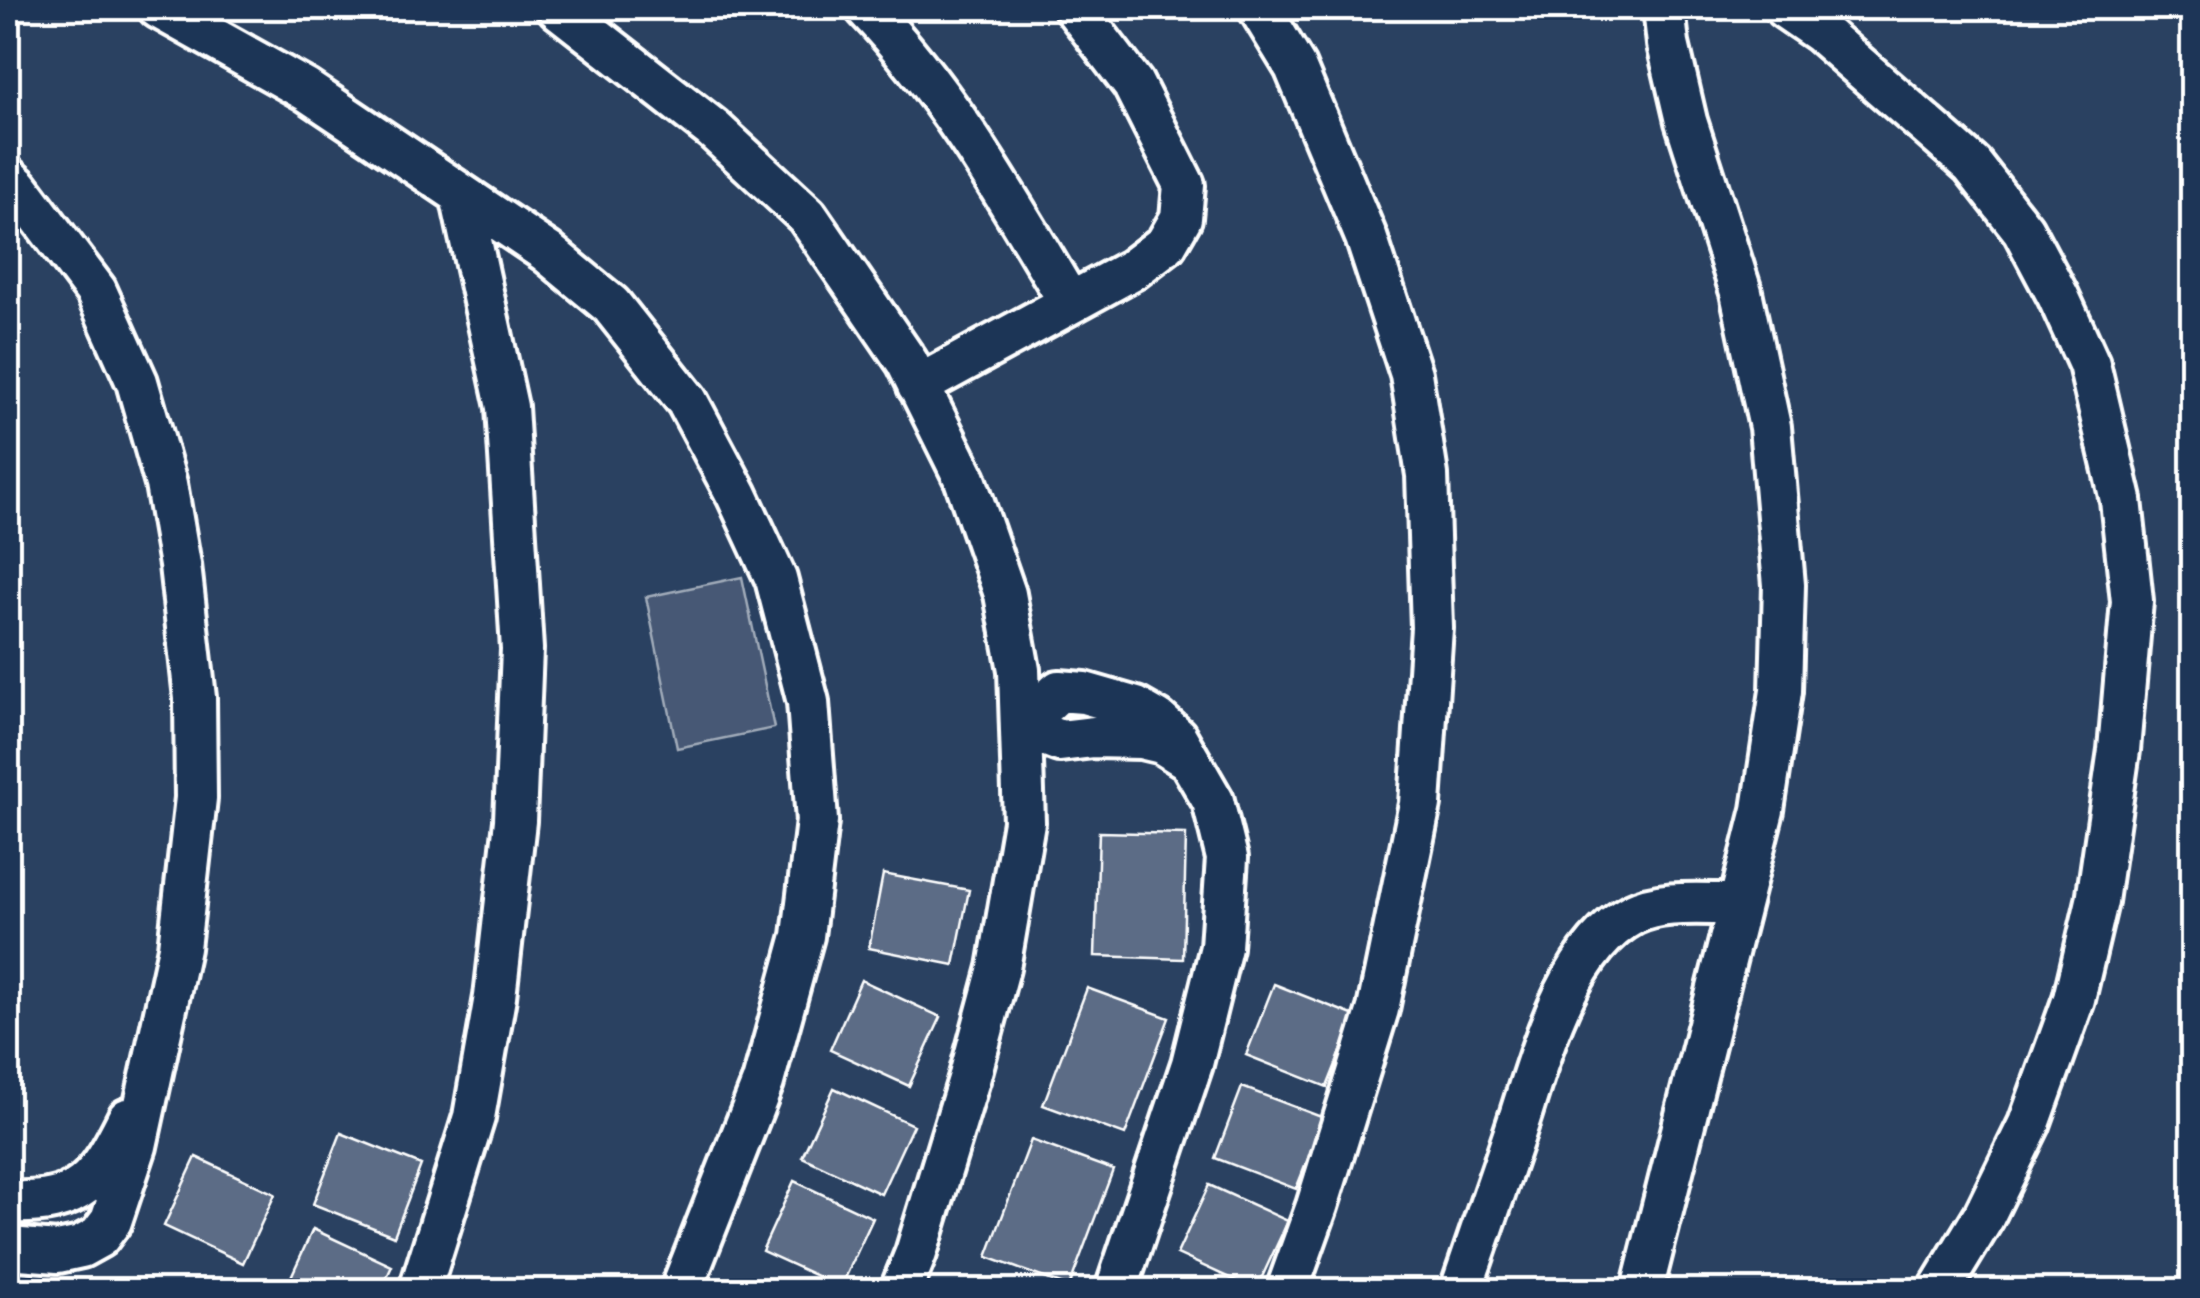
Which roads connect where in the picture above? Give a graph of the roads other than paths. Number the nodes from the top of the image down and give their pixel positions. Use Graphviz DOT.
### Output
graph roads {
  1 [pos="159,8"];
  2 [pos="558,8"];
  3 [pos="866,8"];
  4 [pos="1076,8"];
  5 [pos="1259,8"];
  6 [pos="1664,8"];
  7 [pos="1785,8"];
  8 [pos="8,178"];
  9 [pos="461,194"];
  10 [pos="1070,303"];
  11 [pos="918,386"];
  12 [pos="1021,726"];
  13 [pos="1739,904"];
  14 [pos="154,1066"];
  15 [pos="8,1202"];
  16 [pos="8,1248"];
  17 [pos="420,1290"];
  18 [pos="681,1290"];
  19 [pos="901,1290"];
  20 [pos="1116,1290"];
  21 [pos="1287,1290"];
  22 [pos="1460,1290"];
  23 [pos="1642,1290"];
  24 [pos="1939,1290"];
  1 -- 9 [label="street"];
  2 -- 11 [label="street"];
  3 -- 10 [label="street"];
  4 -- 10 [label="street"];
  5 -- 21 [label="street"];
  6 -- 13 [label="street"];
  7 -- 24 [label="street"];
  8 -- 14 [label="street"];
  9 -- 17 [label="street"];
  9 -- 18 [label="street"];
  10 -- 11 [label="street"];
  11 -- 12 [label="street"];
  12 -- 19 [label="street"];
  12 -- 20 [label="street"];
  13 -- 22 [label="street"];
  13 -- 23 [label="street"];
  14 -- 15 [label="street"];
  14 -- 16 [label="street"];
}
